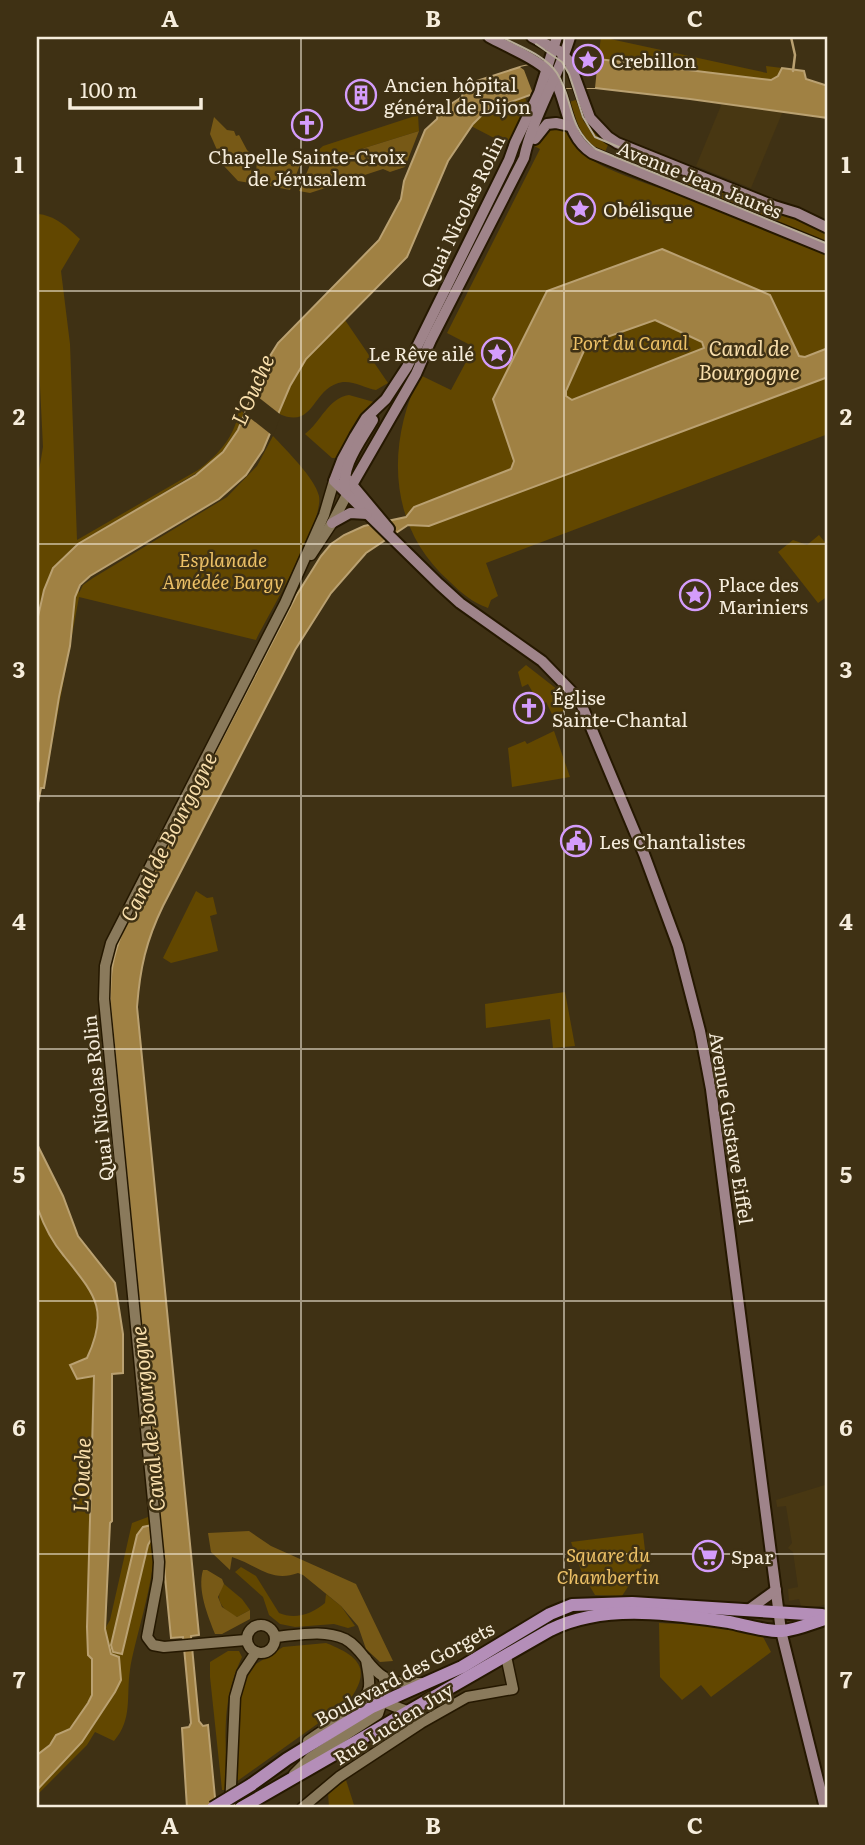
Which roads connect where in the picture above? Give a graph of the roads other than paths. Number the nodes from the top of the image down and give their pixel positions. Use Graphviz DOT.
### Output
graph roads {
  1 [pos="489,37"];
  2 [pos="570,37"];
  3 [pos="535,38"];
  4 [pos="554,42"];
  5 [pos="565,58"];
  6 [pos="544,64"];
  7 [pos="551,88"];
  8 [pos="570,126"];
  9 [pos="524,159"];
  10 [pos="493,192"];
  11 [pos="504,198"];
  12 [pos="828,228"];
  13 [pos="477,236"];
  14 [pos="828,249"];
  15 [pos="412,369"];
  16 [pos="342,482"];
  17 [pos="373,516"];
  18 [pos="332,523"];
  19 [pos="313,553"];
  20 [pos="301,570"];
  21 [pos="776,1590"];
  22 [pos="747,1612"];
  23 [pos="779,1614"];
  24 [pos="827,1616"];
  25 [pos="696,1617"];
  26 [pos="781,1631"];
  27 [pos="275,1637"];
  28 [pos="509,1639"];
  29 [pos="246,1640"];
  30 [pos="256,1652"];
  31 [pos="484,1654"];
  32 [pos="366,1659"];
  33 [pos="501,1659"];
  34 [pos="384,1677"];
  35 [pos="424,1683"];
  36 [pos="369,1689"];
  37 [pos="383,1702"];
  38 [pos="407,1711"];
  39 [pos="287,1759"];
  40 [pos="286,1782"];
  41 [pos="246,1806"];
  42 [pos="213,1808"];
  43 [pos="230,1808"];
  44 [pos="302,1808"];
  45 [pos="825,1808"];
  1 -- 6 [label="main road"];
  2 -- 5 [label="main road"];
  3 -- 4 [label="main road"];
  4 -- 5 [label="main road"];
  4 -- 6 [label="main road, Quai Nicolas Rolin"];
  5 -- 7 [label="main road"];
  5 -- 12 [label="main road, Avenue Jean Jaurès"];
  6 -- 7 [label="main road, Quai Nicolas Rolin"];
  6 -- 7 [label="main road"];
  7 -- 8 [label="main road"];
  7 -- 9 [label="main road, Quai Nicolas Rolin"];
  7 -- 10 [label="main road, Quai Nicolas Rolin"];
  8 -- 9 [label="main road"];
  8 -- 14 [label="main road, Avenue Jean Jaurès"];
  9 -- 11 [label="main road, Quai Nicolas Rolin"];
  10 -- 11 [label="main road"];
  10 -- 13 [label="main road, Quai Nicolas Rolin"];
  11 -- 13 [label="main road, Quai Nicolas Rolin"];
  13 -- 15 [label="main road, Quai Nicolas Rolin"];
  15 -- 16 [label="main road, Quai Nicolas Rolin"];
  15 -- 16 [label="main road, Quai Nicolas Rolin"];
  16 -- 17 [label="main road, Avenue Gustave Eiffel"];
  16 -- 18 [label="street, Quai Nicolas Rolin"];
  16 -- 19 [label="street"];
  16 -- 20 [label="street, Quai Nicolas Rolin"];
  17 -- 18 [label="main road"];
  17 -- 21 [label="main road, Avenue Gustave Eiffel"];
  18 -- 19 [label="street, Quai Nicolas Rolin"];
  19 -- 20 [label="street, Quai Nicolas Rolin"];
  20 -- 29 [label="street, Quai Nicolas Rolin"];
  21 -- 22 [label="main road"];
  21 -- 23 [label="main road, Avenue Gustave Eiffel"];
  22 -- 23 [label="main road"];
  22 -- 28 [label="main road, Boulevard des Gorgets"];
  23 -- 24 [label="main road"];
  23 -- 25 [label="main road"];
  23 -- 26 [label="main road, Avenue Gustave Eiffel"];
  24 -- 26 [label="main road"];
  25 -- 26 [label="main road"];
  25 -- 33 [label="main road, Boulevard des Gorgets"];
  26 -- 45 [label="main road, Avenue Gustave Eiffel"];
  27 -- 29 [label="street"];
  27 -- 30 [label="street"];
  27 -- 32 [label="street"];
  28 -- 31 [label="main road, Boulevard des Gorgets"];
  28 -- 33 [label="street"];
  29 -- 30 [label="street"];
  30 -- 43 [label="street"];
  31 -- 33 [label="street"];
  31 -- 35 [label="main road, Boulevard des Gorgets"];
  32 -- 34 [label="street"];
  32 -- 36 [label="street"];
  33 -- 38 [label="main road, Boulevard des Gorgets"];
  33 -- 44 [label="street, Rue Lucien Juy"];
  34 -- 35 [label="street"];
  34 -- 37 [label="street"];
  35 -- 37 [label="main road, Boulevard des Gorgets"];
  36 -- 37 [label="street"];
  36 -- 39 [label="street"];
  37 -- 38 [label="street"];
  37 -- 39 [label="main road, Boulevard des Gorgets"];
  37 -- 40 [label="street"];
  38 -- 40 [label="main road, Boulevard des Gorgets"];
  39 -- 42 [label="main road, Boulevard des Gorgets, bridge"];
  40 -- 41 [label="main road, Boulevard des Gorgets"];
}
